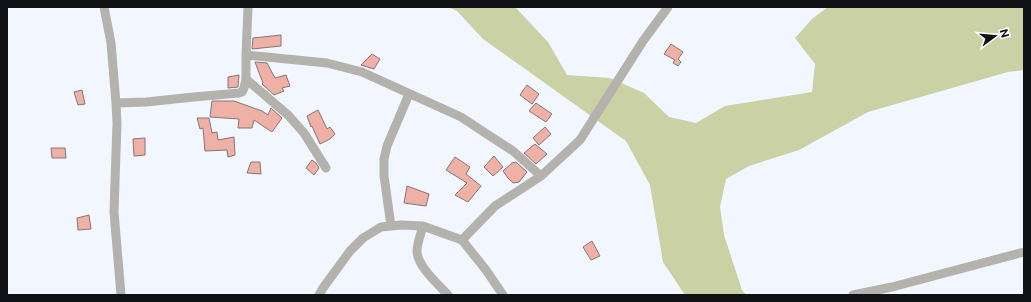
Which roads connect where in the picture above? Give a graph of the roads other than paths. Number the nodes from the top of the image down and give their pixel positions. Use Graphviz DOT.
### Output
graph roads {
  1 [pos="104,7"];
  2 [pos="248,7"];
  3 [pos="668,7"];
  4 [pos="246,55"];
  5 [pos="246,79"];
  6 [pos="409,94"];
  7 [pos="116,102"];
  8 [pos="326,168"];
  9 [pos="541,176"];
  10 [pos="391,226"];
  11 [pos="423,226"];
  12 [pos="462,240"];
  13 [pos="1024,252"];
  14 [pos="121,295"];
  15 [pos="319,295"];
  16 [pos="448,295"];
  17 [pos="503,295"];
  18 [pos="853,295"];
  1 -- 7 [label="street"];
  2 -- 4 [label="street"];
  3 -- 9 [label="street"];
  4 -- 5 [label="street"];
  4 -- 6 [label="street"];
  5 -- 7 [label="street"];
  5 -- 8 [label="street"];
  6 -- 9 [label="street"];
  6 -- 10 [label="street"];
  7 -- 14 [label="street"];
  9 -- 12 [label="street"];
  10 -- 11 [label="street"];
  10 -- 15 [label="street"];
  11 -- 12 [label="street"];
  11 -- 16 [label="street"];
  12 -- 17 [label="street"];
  13 -- 18 [label="street"];
}
